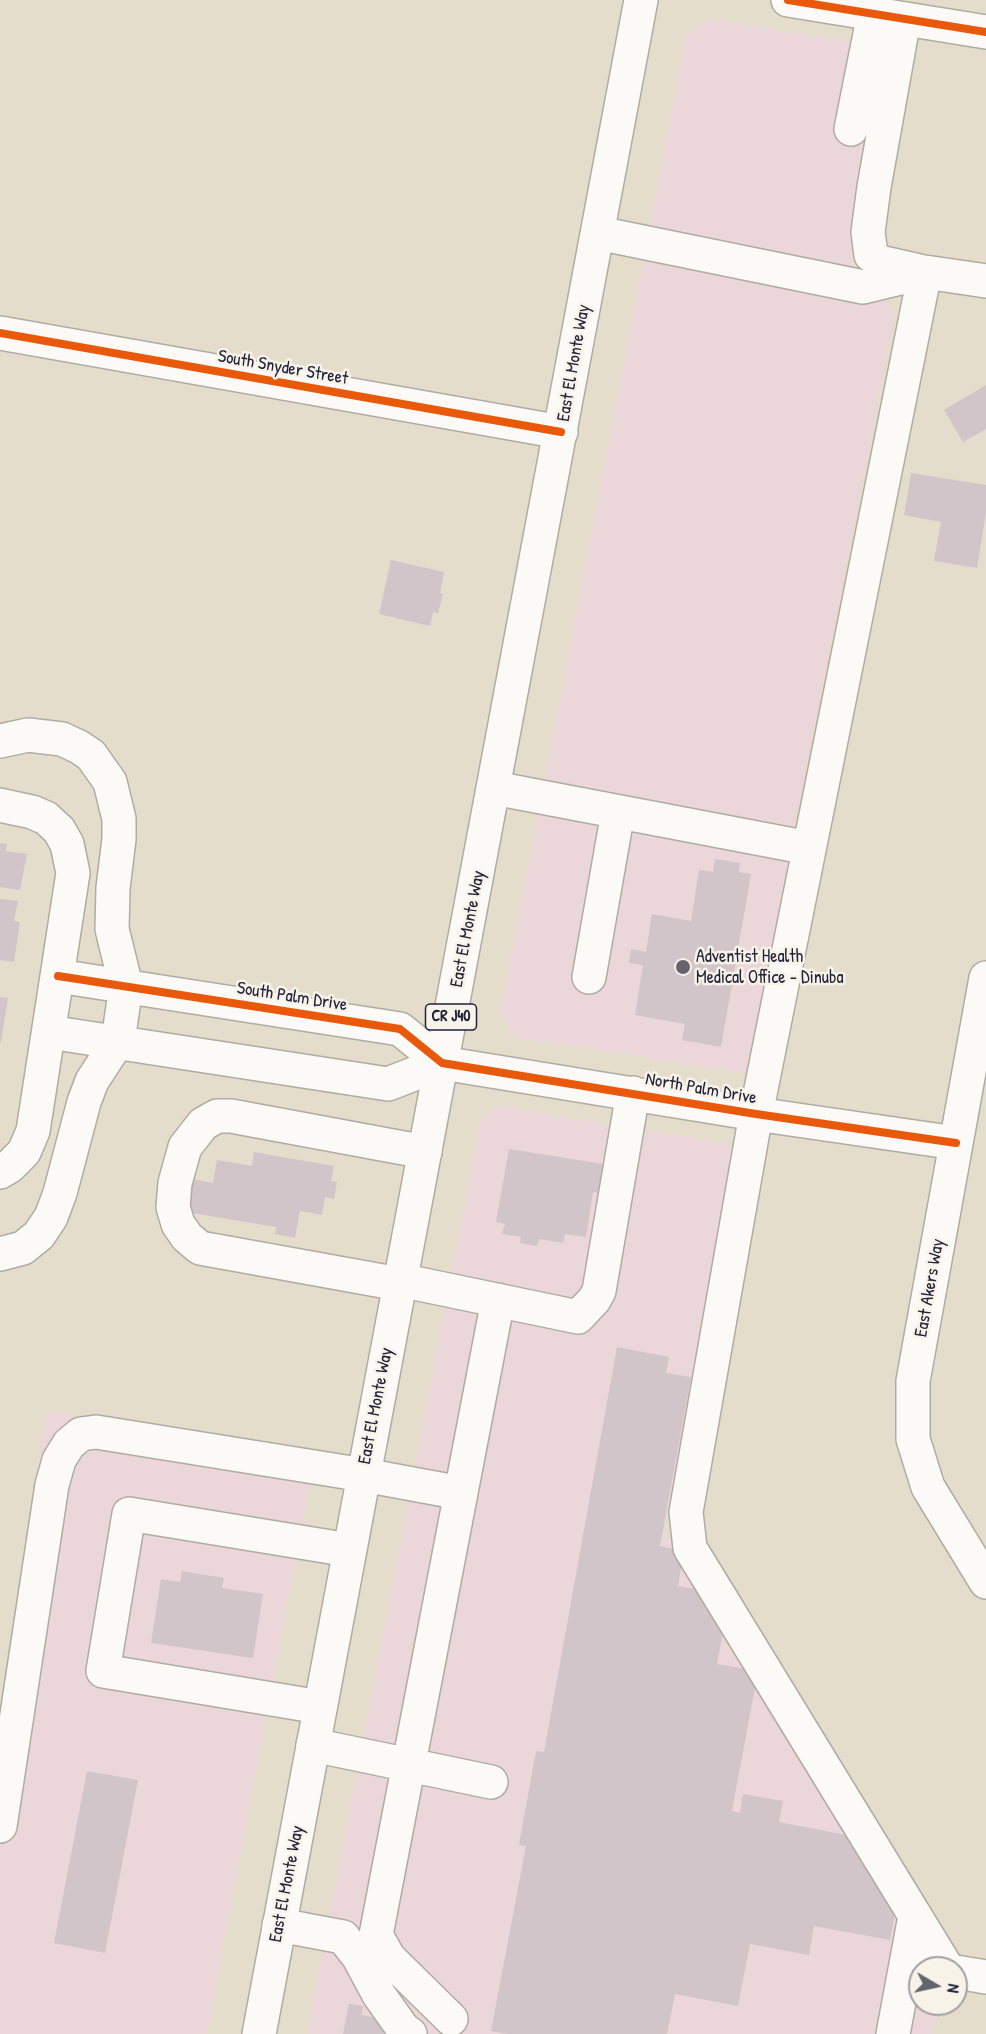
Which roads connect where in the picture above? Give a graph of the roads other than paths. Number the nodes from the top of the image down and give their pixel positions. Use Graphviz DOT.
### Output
graph roads {
  1 [pos="641,0"];
  2 [pos="788,0"];
  3 [pos="889,16"];
  4 [pos="986,32"];
  5 [pos="851,129"];
  6 [pos="598,233"];
  7 [pos="925,272"];
  8 [pos="986,281"];
  9 [pos="0,333"];
  10 [pos="561,432"];
  11 [pos="0,741"];
  12 [pos="494,788"];
  13 [pos="0,805"];
  14 [pos="618,812"];
  15 [pos="809,848"];
  16 [pos="58,976"];
  17 [pos="589,977"];
  18 [pos="986,978"];
  19 [pos="126,986"];
  20 [pos="49,1032"];
  21 [pos="118,1041"];
  22 [pos="442,1063"];
  23 [pos="633,1093"];
  24 [pos="756,1114"];
  25 [pos="956,1143"];
  26 [pos="425,1152"];
  27 [pos="0,1172"];
  28 [pos="0,1254"];
  29 [pos="399,1282"];
  30 [pos="498,1300"];
  31 [pos="364,1475"];
  32 [pos="461,1493"];
  33 [pos="350,1550"];
  34 [pos="986,1582"];
  35 [pos="320,1707"];
  36 [pos="313,1745"];
  37 [pos="409,1765"];
  38 [pos="491,1782"];
  39 [pos="0,1826"];
  40 [pos="915,1916"];
  41 [pos="279,1925"];
  42 [pos="940,1956"];
  43 [pos="968,1974"];
  44 [pos="986,1977"];
  45 [pos="451,2019"];
  46 [pos="259,2034"];
  47 [pos="410,2034"];
  48 [pos="893,2034"];
  1 -- 6 [label="street, East El Monte Way / CR J40"];
  2 -- 3 [label="street"];
  3 -- 4 [label="street"];
  3 -- 5 [label="street"];
  3 -- 7 [label="street"];
  6 -- 7 [label="street"];
  6 -- 10 [label="street, East El Monte Way / CR J40"];
  7 -- 8 [label="street"];
  7 -- 15 [label="street"];
  9 -- 10 [label="street, South Snyder Street"];
  10 -- 12 [label="street, East El Monte Way / CR J40"];
  11 -- 19 [label="street"];
  12 -- 14 [label="street"];
  12 -- 22 [label="street, East El Monte Way / CR J40"];
  13 -- 16 [label="street"];
  14 -- 15 [label="street"];
  14 -- 17 [label="street"];
  15 -- 24 [label="street"];
  16 -- 19 [label="street, South Palm Drive"];
  16 -- 20 [label="street"];
  18 -- 25 [label="street, East Akers Way"];
  19 -- 21 [label="street"];
  19 -- 22 [label="street, South Palm Drive"];
  20 -- 21 [label="street"];
  20 -- 27 [label="street"];
  21 -- 22 [label="street"];
  21 -- 28 [label="street"];
  22 -- 23 [label="street, North Palm Drive"];
  22 -- 26 [label="street, East El Monte Way / CR J40"];
  23 -- 24 [label="street, North Palm Drive"];
  23 -- 30 [label="street"];
  24 -- 25 [label="street, North Palm Drive"];
  24 -- 40 [label="street"];
  25 -- 34 [label="street, East Akers Way"];
  26 -- 29 [label="street, East El Monte Way / CR J40"];
  26 -- 29 [label="street"];
  29 -- 30 [label="street"];
  29 -- 31 [label="street, East El Monte Way / CR J40"];
  30 -- 32 [label="street"];
  31 -- 32 [label="street"];
  31 -- 33 [label="street, East El Monte Way / CR J40"];
  31 -- 39 [label="street"];
  32 -- 37 [label="street"];
  33 -- 35 [label="street, East El Monte Way / CR J40"];
  33 -- 35 [label="street"];
  35 -- 36 [label="street, East El Monte Way / CR J40"];
  36 -- 37 [label="street"];
  36 -- 41 [label="street, East El Monte Way / CR J40"];
  37 -- 38 [label="street"];
  37 -- 45 [label="street"];
  40 -- 42 [label="street"];
  40 -- 48 [label="street"];
  41 -- 46 [label="street, East El Monte Way / CR J40"];
  41 -- 47 [label="street"];
  43 -- 44 [label="street"];
}
